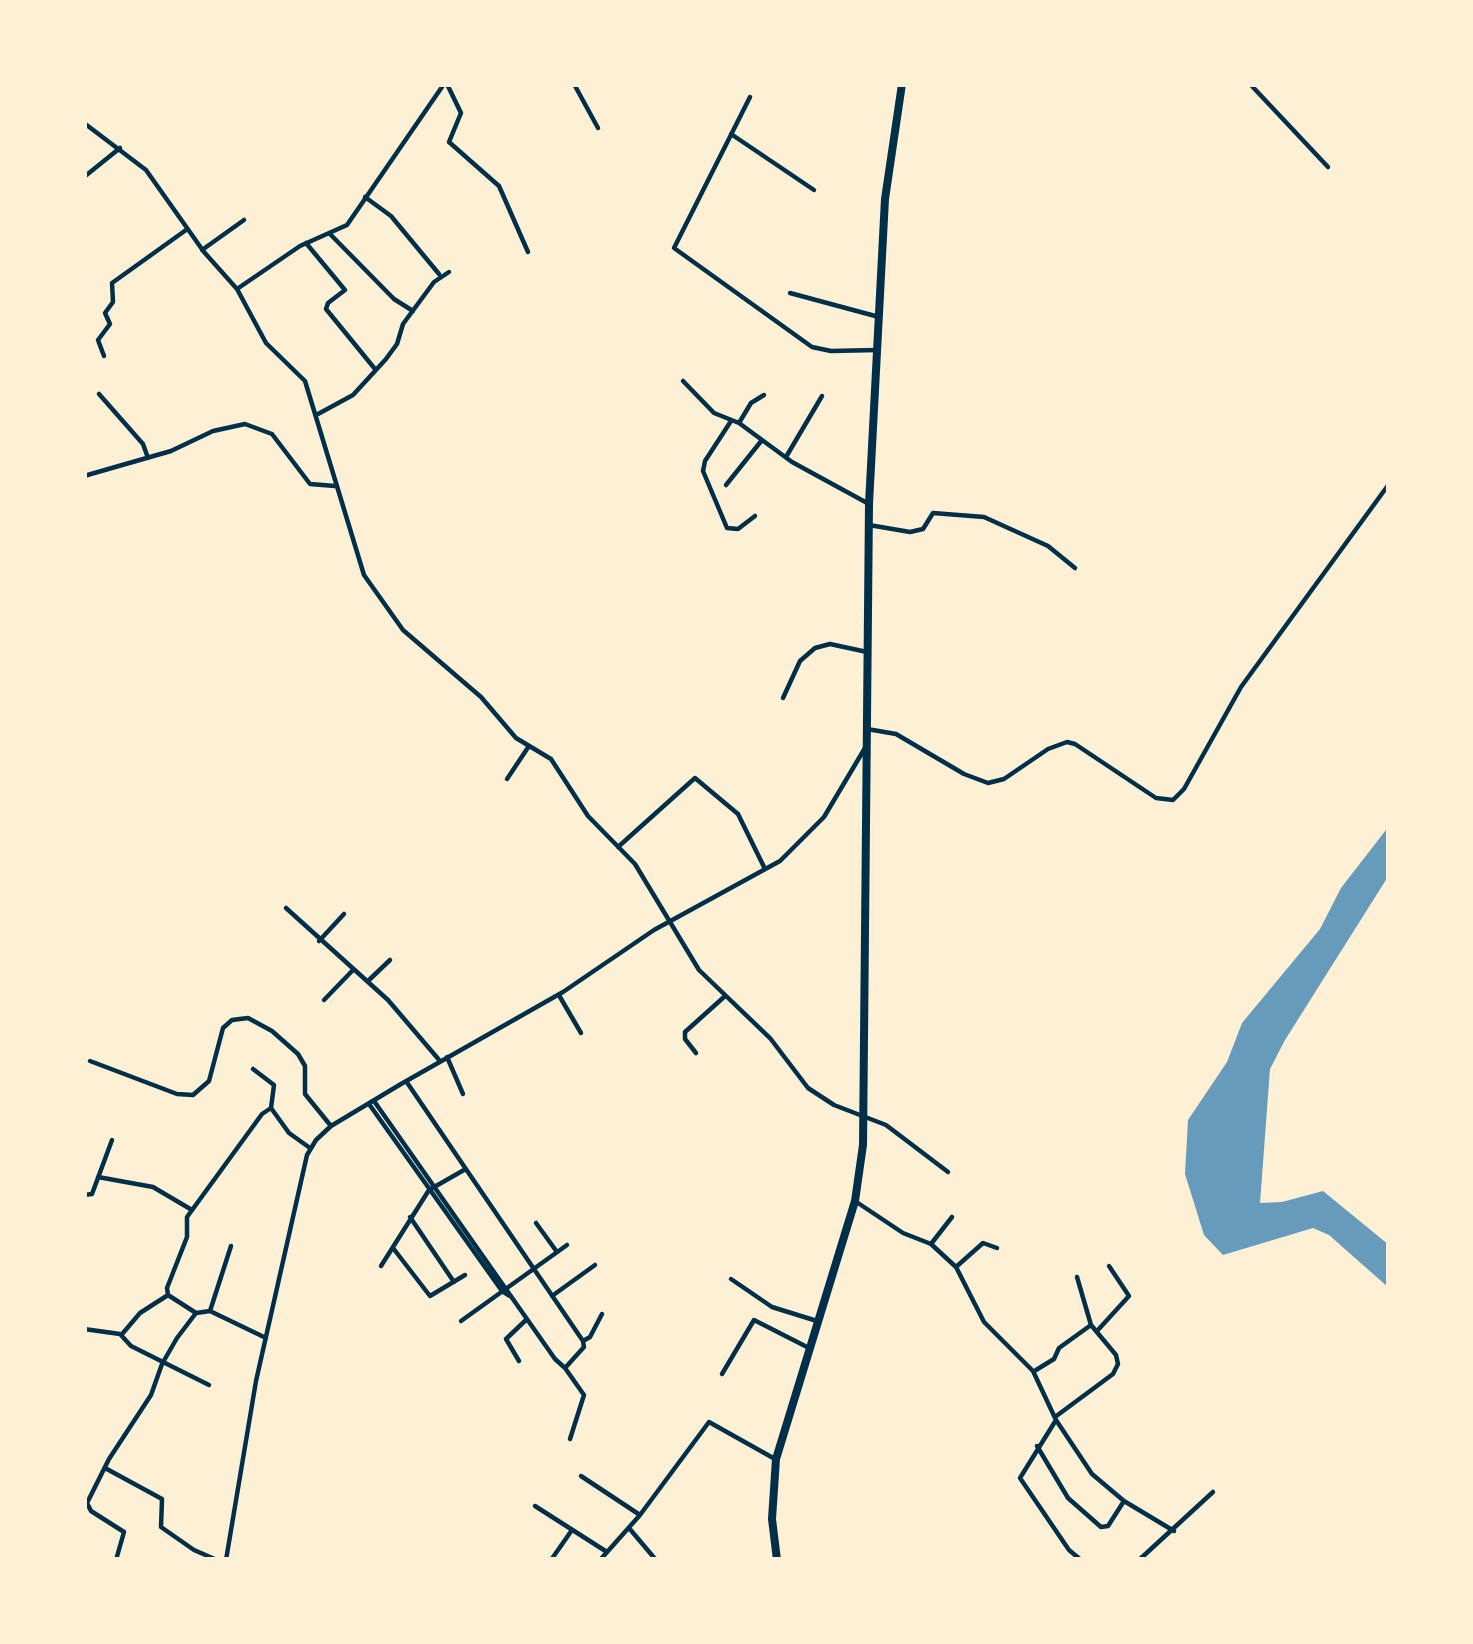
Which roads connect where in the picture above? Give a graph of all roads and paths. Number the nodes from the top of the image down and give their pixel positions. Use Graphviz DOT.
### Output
graph roads {
  1 [pos="446,84"];
  2 [pos="574,84"];
  3 [pos="902,84"];
  4 [pos="1250,84"];
  5 [pos="750,97"];
  6 [pos="84,123"];
  7 [pos="598,128"];
  8 [pos="731,134"];
  9 [pos="120,148"];
  10 [pos="1328,167"];
  11 [pos="84,177"];
  12 [pos="814,190"];
  13 [pos="364,197"];
  14 [pos="244,220"];
  15 [pos="186,230"];
  16 [pos="330,234"];
  17 [pos="306,243"];
  18 [pos="202,250"];
  19 [pos="528,252"];
  20 [pos="449,272"];
  21 [pos="441,276"];
  22 [pos="237,289"];
  23 [pos="790,293"];
  24 [pos="413,311"];
  25 [pos="879,317"];
  26 [pos="877,350"];
  27 [pos="104,356"];
  28 [pos="376,370"];
  29 [pos="683,381"];
  30 [pos="98,394"];
  31 [pos="764,394"];
  32 [pos="821,396"];
  33 [pos="316,415"];
  34 [pos="731,421"];
  35 [pos="739,423"];
  36 [pos="763,440"];
  37 [pos="786,457"];
  38 [pos="148,458"];
  39 [pos="84,476"];
  40 [pos="1389,484"];
  41 [pos="726,485"];
  42 [pos="335,486"];
  43 [pos="869,504"];
  44 [pos="755,516"];
  45 [pos="869,525"];
  46 [pos="1075,568"];
  47 [pos="867,652"];
  48 [pos="783,698"];
  49 [pos="866,729"];
  50 [pos="529,746"];
  51 [pos="865,748"];
  52 [pos="507,779"];
  53 [pos="618,847"];
  54 [pos="765,869"];
  55 [pos="286,908"];
  56 [pos="344,914"];
  57 [pos="668,924"];
  58 [pos="319,941"];
  59 [pos="390,960"];
  60 [pos="353,970"];
  61 [pos="367,982"];
  62 [pos="559,995"];
  63 [pos="724,997"];
  64 [pos="324,1000"];
  65 [pos="581,1033"];
  66 [pos="696,1053"];
  67 [pos="444,1059"];
  68 [pos="90,1061"];
  69 [pos="253,1069"];
  70 [pos="406,1081"];
  71 [pos="464,1094"];
  72 [pos="371,1102"];
  73 [pos="271,1108"];
  74 [pos="863,1117"];
  75 [pos="332,1126"];
  76 [pos="112,1140"];
  77 [pos="310,1148"];
  78 [pos="464,1170"];
  79 [pos="948,1172"];
  80 [pos="98,1177"];
  81 [pos="431,1188"];
  82 [pos="84,1195"];
  83 [pos="855,1201"];
  84 [pos="192,1210"];
  85 [pos="410,1217"];
  86 [pos="952,1217"];
  87 [pos="536,1222"];
  88 [pos="931,1244"];
  89 [pos="567,1245"];
  90 [pos="232,1246"];
  91 [pos="997,1248"];
  92 [pos="393,1249"];
  93 [pos="557,1252"];
  94 [pos="595,1265"];
  95 [pos="382,1266"];
  96 [pos="1108,1266"];
  97 [pos="956,1267"];
  98 [pos="533,1269"];
  99 [pos="465,1275"];
  100 [pos="1077,1277"];
  101 [pos="731,1280"];
  102 [pos="454,1282"];
  103 [pos="505,1289"];
  104 [pos="168,1295"];
  105 [pos="552,1296"];
  106 [pos="209,1311"];
  107 [pos="196,1313"];
  108 [pos="602,1314"];
  109 [pos="526,1319"];
  110 [pos="461,1321"];
  111 [pos="818,1322"];
  112 [pos="1091,1325"];
  113 [pos="84,1329"];
  114 [pos="1096,1333"];
  115 [pos="120,1334"];
  116 [pos="266,1338"];
  117 [pos="583,1341"];
  118 [pos="809,1348"];
  119 [pos="519,1360"];
  120 [pos="162,1364"];
  121 [pos="565,1368"];
  122 [pos="1033,1371"];
  123 [pos="722,1374"];
  124 [pos="208,1385"];
  125 [pos="1055,1419"];
  126 [pos="570,1439"];
  127 [pos="1037,1446"];
  128 [pos="776,1460"];
  129 [pos="105,1468"];
  130 [pos="581,1476"];
  131 [pos="1213,1492"];
  132 [pos="1124,1502"];
  133 [pos="535,1506"];
  134 [pos="640,1515"];
  135 [pos="629,1528"];
  136 [pos="572,1530"];
  137 [pos="1174,1531"];
  138 [pos="607,1552"];
  139 [pos="116,1560"];
  140 [pos="221,1560"];
  141 [pos="551,1560"];
  142 [pos="600,1560"];
  143 [pos="656,1560"];
  144 [pos="777,1560"];
  145 [pos="1081,1560"];
  146 [pos="1139,1560"];
  1 -- 13 [label="street"];
  1 -- 19 [label="street"];
  2 -- 7 [label="street"];
  3 -- 25 [label="main road"];
  4 -- 10 [label="street"];
  5 -- 8 [label="street"];
  6 -- 9 [label="street"];
  8 -- 12 [label="street"];
  8 -- 26 [label="street"];
  9 -- 11 [label="street"];
  9 -- 15 [label="street"];
  13 -- 16 [label="street"];
  13 -- 21 [label="street"];
  14 -- 18 [label="street"];
  15 -- 18 [label="street"];
  15 -- 27 [label="street"];
  16 -- 17 [label="street"];
  16 -- 24 [label="street"];
  17 -- 22 [label="street"];
  17 -- 28 [label="street"];
  18 -- 22 [label="street"];
  20 -- 21 [label="street"];
  21 -- 24 [label="street"];
  22 -- 33 [label="street"];
  23 -- 25 [label="street"];
  24 -- 28 [label="street"];
  25 -- 26 [label="main road"];
  26 -- 43 [label="main road"];
  28 -- 33 [label="street"];
  29 -- 34 [label="street"];
  30 -- 38 [label="street"];
  31 -- 35 [label="street"];
  32 -- 37 [label="street"];
  33 -- 42 [label="street"];
  34 -- 35 [label="street"];
  34 -- 44 [label="street"];
  35 -- 36 [label="street"];
  36 -- 37 [label="street"];
  36 -- 41 [label="street"];
  37 -- 43 [label="street"];
  38 -- 39 [label="street"];
  38 -- 42 [label="street"];
  40 -- 49 [label="street"];
  42 -- 50 [label="street"];
  43 -- 45 [label="main road"];
  45 -- 46 [label="street"];
  45 -- 47 [label="main road"];
  47 -- 48 [label="street"];
  47 -- 49 [label="main road"];
  49 -- 51 [label="main road"];
  50 -- 52 [label="street"];
  50 -- 53 [label="street"];
  51 -- 54 [label="street"];
  51 -- 74 [label="main road"];
  53 -- 54 [label="street"];
  53 -- 57 [label="street"];
  54 -- 57 [label="street"];
  55 -- 58 [label="street"];
  56 -- 58 [label="street"];
  57 -- 62 [label="street"];
  57 -- 63 [label="street"];
  58 -- 60 [label="street"];
  59 -- 61 [label="street"];
  60 -- 61 [label="street"];
  60 -- 64 [label="street"];
  61 -- 67 [label="street"];
  62 -- 65 [label="street"];
  62 -- 67 [label="street"];
  63 -- 66 [label="street"];
  63 -- 74 [label="street"];
  67 -- 70 [label="street"];
  67 -- 71 [label="street"];
  68 -- 75 [label="street"];
  69 -- 73 [label="street"];
  70 -- 72 [label="street"];
  70 -- 78 [label="street"];
  72 -- 75 [label="street"];
  72 -- 81 [label="street"];
  73 -- 77 [label="street"];
  73 -- 84 [label="street"];
  74 -- 79 [label="street"];
  74 -- 83 [label="main road"];
  75 -- 77 [label="street"];
  76 -- 80 [label="street"];
  77 -- 116 [label="street"];
  78 -- 81 [label="street"];
  78 -- 98 [label="street"];
  80 -- 82 [label="street"];
  80 -- 84 [label="street"];
  81 -- 85 [label="street"];
  81 -- 103 [label="street"];
  83 -- 88 [label="street"];
  83 -- 111 [label="main road"];
  84 -- 104 [label="street"];
  85 -- 92 [label="street"];
  85 -- 102 [label="street"];
  86 -- 88 [label="street"];
  87 -- 93 [label="street"];
  88 -- 97 [label="street"];
  89 -- 93 [label="street"];
  90 -- 106 [label="street"];
  91 -- 97 [label="street"];
  92 -- 95 [label="street"];
  92 -- 102 [label="street"];
  93 -- 98 [label="street"];
  94 -- 105 [label="street"];
  96 -- 114 [label="street"];
  97 -- 122 [label="street"];
  98 -- 103 [label="street"];
  98 -- 105 [label="street"];
  99 -- 102 [label="street"];
  100 -- 112 [label="street"];
  101 -- 111 [label="street"];
  103 -- 109 [label="street"];
  103 -- 110 [label="street"];
  104 -- 107 [label="street"];
  104 -- 115 [label="street"];
  105 -- 117 [label="street"];
  106 -- 107 [label="street"];
  106 -- 116 [label="street"];
  107 -- 120 [label="street"];
  108 -- 117 [label="street"];
  109 -- 119 [label="street"];
  109 -- 121 [label="street"];
  111 -- 118 [label="main road"];
  112 -- 114 [label="street"];
  112 -- 122 [label="street"];
  113 -- 115 [label="street"];
  114 -- 125 [label="street"];
  115 -- 120 [label="street"];
  116 -- 140 [label="street"];
  117 -- 121 [label="street"];
  118 -- 123 [label="street"];
  118 -- 128 [label="main road"];
  120 -- 124 [label="street"];
  120 -- 129 [label="street"];
  121 -- 126 [label="street"];
  122 -- 125 [label="street"];
  125 -- 127 [label="street"];
  125 -- 132 [label="street"];
  127 -- 132 [label="street"];
  127 -- 145 [label="street"];
  128 -- 134 [label="street"];
  128 -- 144 [label="main road"];
  129 -- 139 [label="street"];
  129 -- 140 [label="street"];
  130 -- 134 [label="street"];
  131 -- 137 [label="street"];
  132 -- 137 [label="street"];
  133 -- 136 [label="street"];
  134 -- 135 [label="street"];
  135 -- 138 [label="street"];
  135 -- 143 [label="street"];
  136 -- 138 [label="street"];
  136 -- 141 [label="street"];
  137 -- 146 [label="street"];
  138 -- 142 [label="street"];
}
